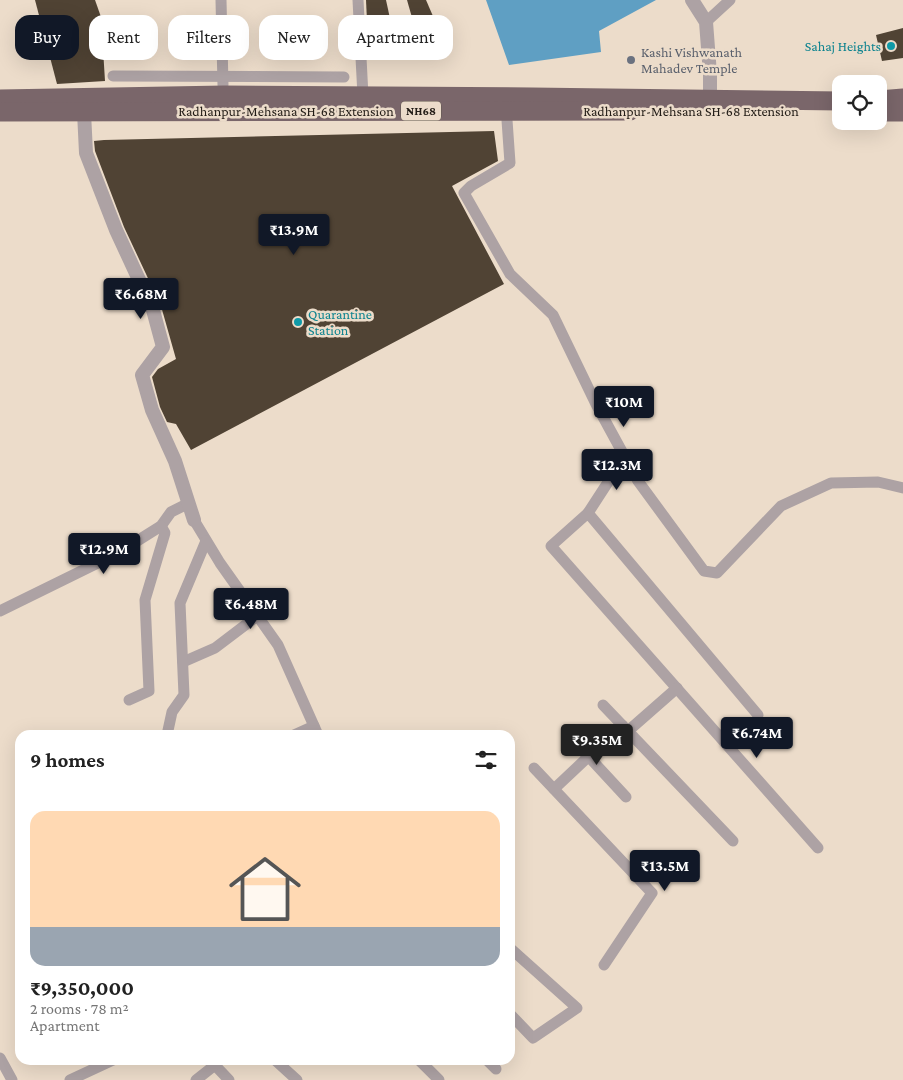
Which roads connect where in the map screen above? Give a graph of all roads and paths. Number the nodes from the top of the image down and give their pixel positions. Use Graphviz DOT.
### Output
graph roads {
  1 [pos="221,0"];
  2 [pos="358,0"];
  3 [pos="692,0"];
  4 [pos="730,0"];
  5 [pos="706,22"];
  6 [pos="113,76"];
  7 [pos="344,77"];
  8 [pos="224,95"];
  9 [pos="362,96"];
  10 [pos="903,98"];
  11 [pos="0,99"];
  12 [pos="887,99"];
  13 [pos="832,101"];
  14 [pos="506,104"];
  15 [pos="710,105"];
  16 [pos="0,112"];
  17 [pos="84,112"];
  18 [pos="832,112"];
  19 [pos="887,112"];
  20 [pos="903,112"];
  21 [pos="624,456"];
  22 [pos="903,488"];
  23 [pos="188,504"];
  24 [pos="588,513"];
  25 [pos="194,520"];
  26 [pos="161,526"];
  27 [pos="206,541"];
  28 [pos="0,611"];
  29 [pos="257,616"];
  30 [pos="183,662"];
  31 [pos="677,688"];
  32 [pos="129,700"];
  33 [pos="603,705"];
  34 [pos="758,715"];
  35 [pos="625,728"];
  36 [pos="167,730"];
  37 [pos="316,730"];
  38 [pos="567,736"];
  39 [pos="589,757"];
  40 [pos="534,768"];
  41 [pos="554,789"];
  42 [pos="626,797"];
  43 [pos="733,841"];
  44 [pos="818,848"];
  45 [pos="515,952"];
  46 [pos="604,966"];
  47 [pos="515,1019"];
  48 [pos="1,1062"];
  49 [pos="102,1065"];
  50 [pos="210,1065"];
  51 [pos="216,1065"];
  52 [pos="280,1065"];
  53 [pos="424,1065"];
  54 [pos="492,1065"];
  55 [pos="496,1069"];
  56 [pos="12,1080"];
  57 [pos="70,1080"];
  58 [pos="196,1080"];
  59 [pos="229,1080"];
  60 [pos="297,1080"];
  61 [pos="439,1080"];
  1 -- 8 [label="street"];
  2 -- 9 [label="street"];
  3 -- 5 [label="street"];
  4 -- 5 [label="street"];
  5 -- 15 [label="street"];
  6 -- 8 [label="street"];
  7 -- 8 [label="street"];
  8 -- 9 [label="highway, NH68"];
  8 -- 11 [label="highway, NH68"];
  8 -- 14 [label="highway, Radhanpur-Mehsana SH-68 Extension / NH68"];
  8 -- 17 [label="highway, Radhanpur-Mehsana SH-68 Extension / NH68"];
  9 -- 14 [label="highway, NH68"];
  10 -- 12 [label="highway"];
  13 -- 15 [label="highway, NH68"];
  14 -- 15 [label="highway, Radhanpur-Mehsana SH-68 Extension / NH68"];
  14 -- 21 [label="street"];
  15 -- 18 [label="highway, Radhanpur-Mehsana SH-68 Extension / NH68"];
  16 -- 17 [label="highway, Radhanpur-Mehsana SH-68 Extension / NH68"];
  17 -- 23 [label="street"];
  19 -- 20 [label="highway"];
  21 -- 22 [label="street"];
  21 -- 24 [label="street"];
  23 -- 25 [label="street"];
  23 -- 26 [label="street"];
  24 -- 31 [label="street"];
  24 -- 34 [label="street"];
  25 -- 27 [label="street"];
  26 -- 28 [label="street"];
  26 -- 32 [label="street"];
  27 -- 29 [label="street"];
  27 -- 30 [label="street"];
  29 -- 30 [label="street"];
  29 -- 37 [label="street"];
  30 -- 36 [label="street"];
  31 -- 35 [label="street"];
  31 -- 44 [label="street"];
  33 -- 35 [label="street"];
  35 -- 39 [label="street"];
  35 -- 43 [label="street"];
  38 -- 39 [label="street"];
  39 -- 41 [label="street"];
  39 -- 42 [label="street"];
  40 -- 41 [label="street"];
  41 -- 46 [label="street"];
  45 -- 47 [label="street"];
  48 -- 56 [label="street"];
  49 -- 57 [label="street"];
  50 -- 58 [label="street"];
  51 -- 59 [label="street"];
  52 -- 60 [label="street"];
  53 -- 61 [label="street"];
  54 -- 55 [label="street"];
}
